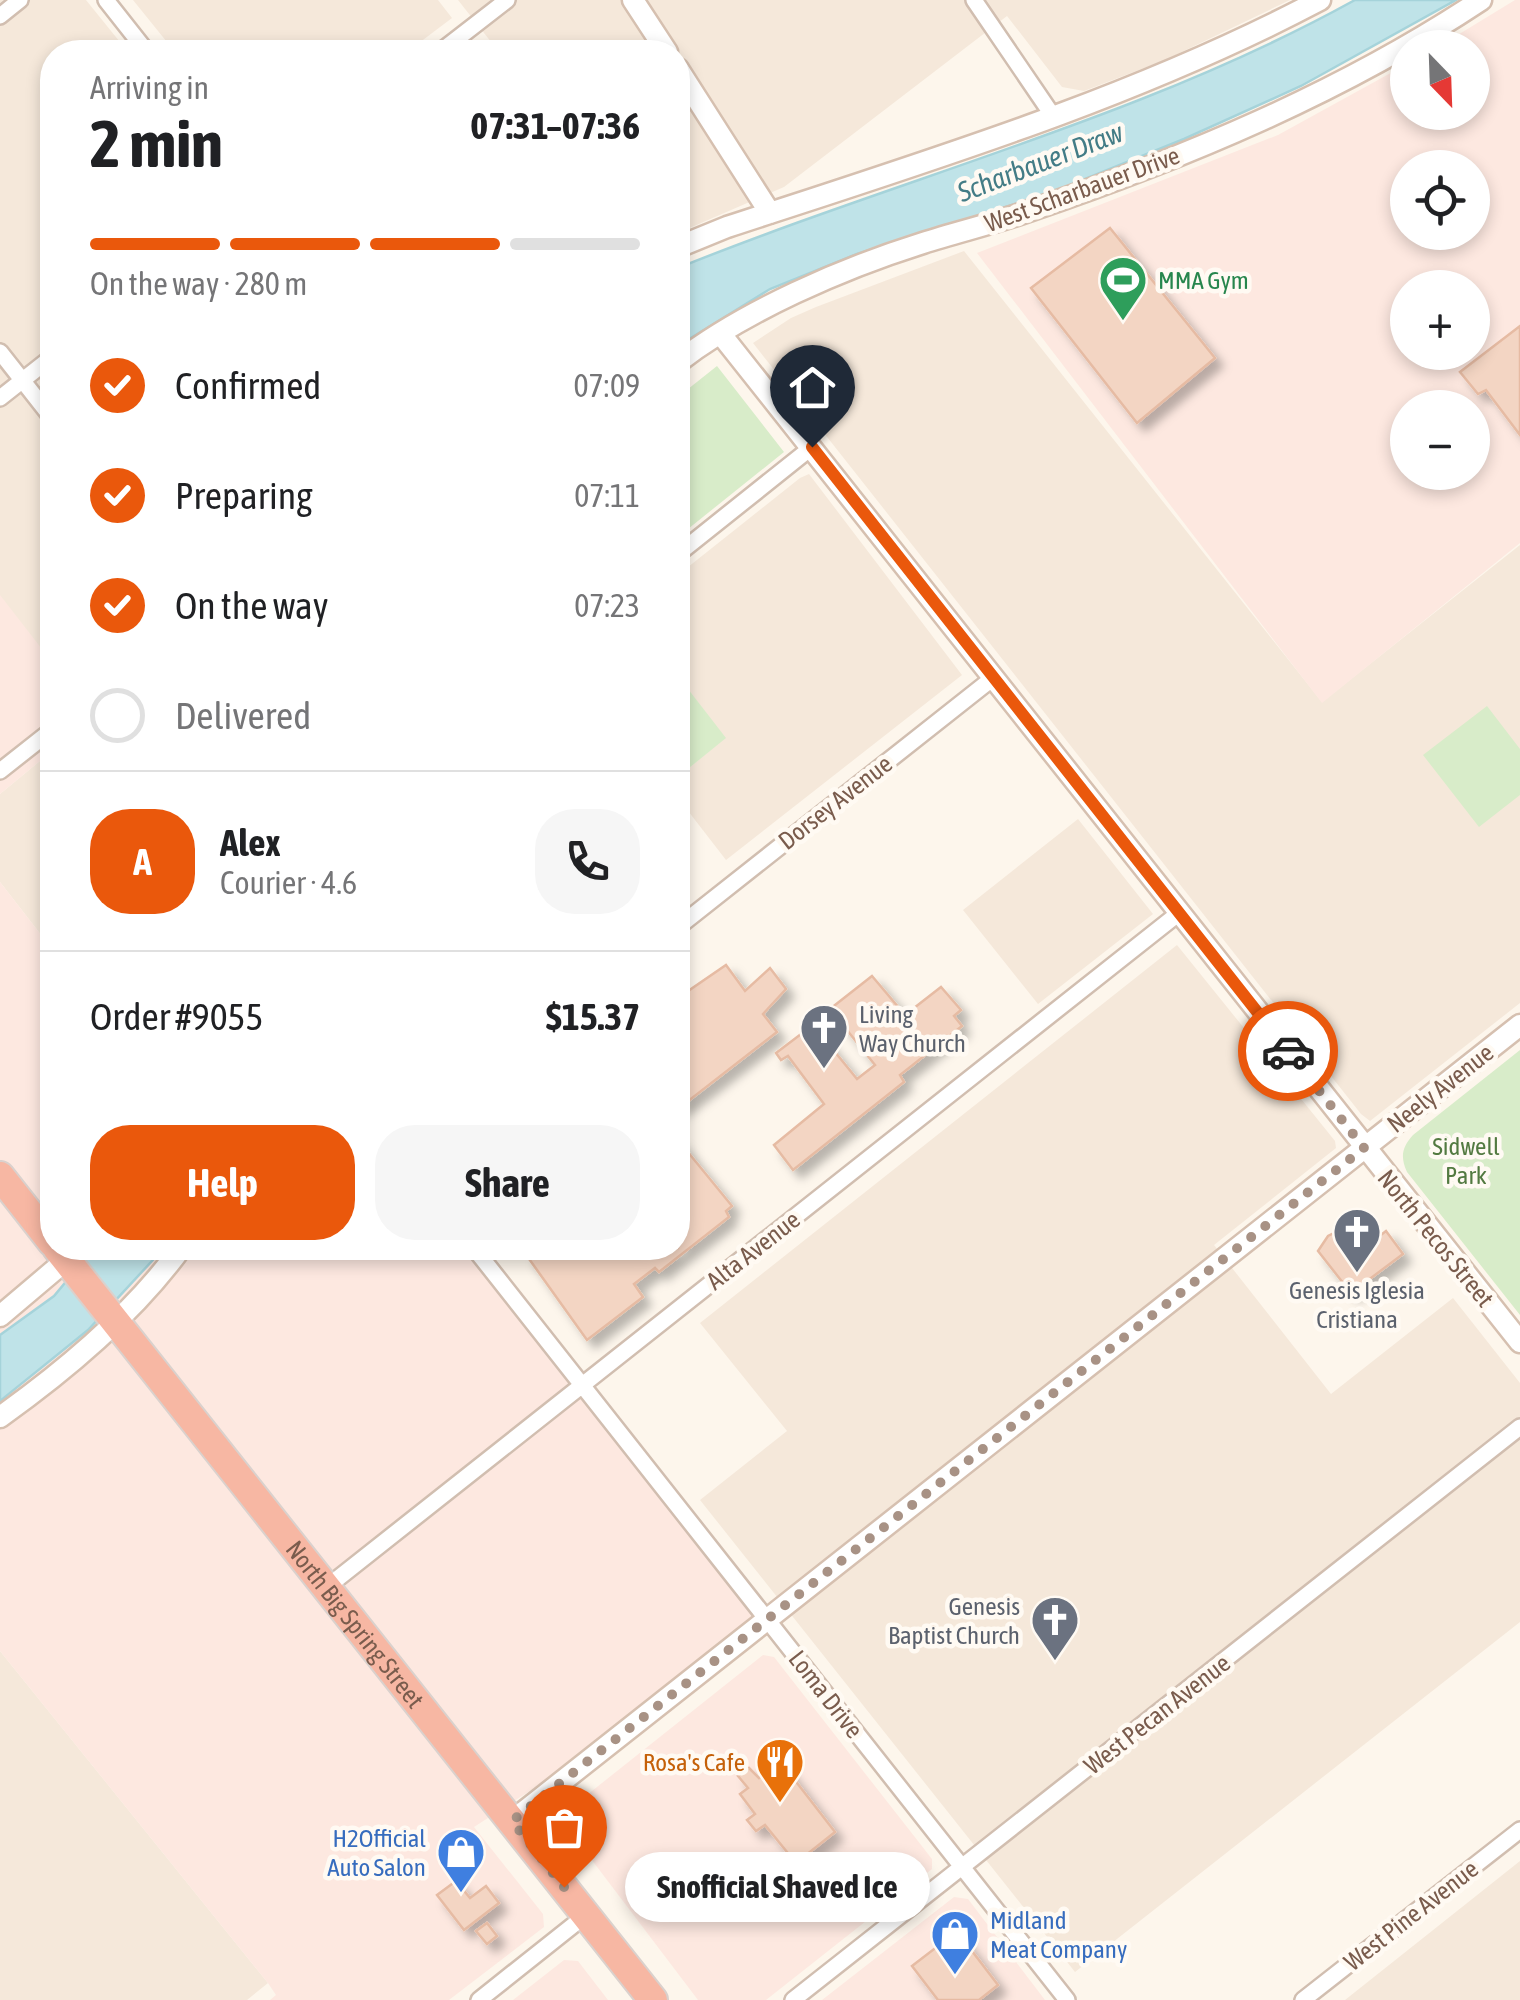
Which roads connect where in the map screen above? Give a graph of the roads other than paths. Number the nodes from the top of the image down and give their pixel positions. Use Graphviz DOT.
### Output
graph roads {
  1 [pos="20,0"];
  2 [pos="106,0"];
  3 [pos="507,0"];
  4 [pos="632,0"];
  5 [pos="974,0"];
  6 [pos="1480,0"];
  7 [pos="1306,3"];
  8 [pos="0,16"];
  9 [pos="138,40"];
  10 [pos="455,40"];
  11 [pos="658,40"];
  12 [pos="690,89"];
  13 [pos="1053,116"];
  14 [pos="770,212"];
  15 [pos="690,242"];
  16 [pos="720,333"];
  17 [pos="0,352"];
  18 [pos="690,354"];
  19 [pos="40,366"];
  20 [pos="22,380"];
  21 [pos="0,398"];
  22 [pos="40,403"];
  23 [pos="812,447"];
  24 [pos="690,544"];
  25 [pos="993,678"];
  26 [pos="40,739"];
  27 [pos="0,771"];
  28 [pos="1179,913"];
  29 [pos="690,918"];
  30 [pos="1520,1025"];
  31 [pos="1364,1148"];
  32 [pos="0,1176"];
  33 [pos="40,1223"];
  34 [pos="52,1260"];
  35 [pos="70,1260"];
  36 [pos="169,1260"];
  37 [pos="484,1260"];
  38 [pos="0,1316"];
  39 [pos="116,1321"];
  40 [pos="1520,1342"];
  41 [pos="582,1384"];
  42 [pos="0,1417"];
  43 [pos="1520,1427"];
  44 [pos="327,1587"];
  45 [pos="768,1620"];
  46 [pos="512,1821"];
  47 [pos="1520,1830"];
  48 [pos="962,1867"];
  49 [pos="586,1916"];
  50 [pos="479,2000"];
  51 [pos="653,2000"];
  52 [pos="793,2000"];
  53 [pos="1068,2000"];
  54 [pos="1302,2000"];
  1 -- 8 [label="street"];
  2 -- 9 [label="street"];
  3 -- 10 [label="street"];
  4 -- 11 [label="street"];
  5 -- 13 [label="street"];
  6 -- 16 [label="street, West Scharbauer Drive"];
  7 -- 13 [label="street"];
  12 -- 14 [label="street"];
  13 -- 14 [label="street"];
  14 -- 15 [label="street"];
  16 -- 18 [label="street, West Scharbauer Drive"];
  16 -- 23 [label="street, North Pecos Street"];
  17 -- 20 [label="street"];
  19 -- 20 [label="street"];
  20 -- 21 [label="street"];
  20 -- 22 [label="street"];
  23 -- 24 [label="street"];
  23 -- 25 [label="street, North Pecos Street"];
  25 -- 28 [label="street, North Pecos Street"];
  25 -- 29 [label="street, Dorsey Avenue"];
  26 -- 27 [label="street"];
  28 -- 31 [label="street, North Pecos Street"];
  28 -- 41 [label="street, Alta Avenue"];
  30 -- 31 [label="street, Neely Avenue"];
  31 -- 40 [label="street, North Pecos Street"];
  31 -- 45 [label="street, Neely Avenue"];
  32 -- 33 [label="highway, North Big Spring Street"];
  34 -- 38 [label="street"];
  35 -- 39 [label="highway, North Big Spring Street"];
  36 -- 39 [label="street"];
  37 -- 41 [label="street, Loma Drive"];
  39 -- 42 [label="street"];
  39 -- 44 [label="highway, North Big Spring Street"];
  41 -- 44 [label="street, Alta Avenue"];
  41 -- 45 [label="street, Loma Drive"];
  43 -- 48 [label="street, West Pecan Avenue"];
  44 -- 46 [label="highway, North Big Spring Street"];
  45 -- 46 [label="street, Neely Avenue"];
  45 -- 48 [label="street, Loma Drive"];
  46 -- 49 [label="highway, North Big Spring Street"];
  47 -- 54 [label="street, West Pine Avenue"];
  48 -- 52 [label="street, West Pecan Avenue"];
  48 -- 53 [label="street, Loma Drive"];
  49 -- 50 [label="street"];
  49 -- 51 [label="highway, North Big Spring Street"];
}
